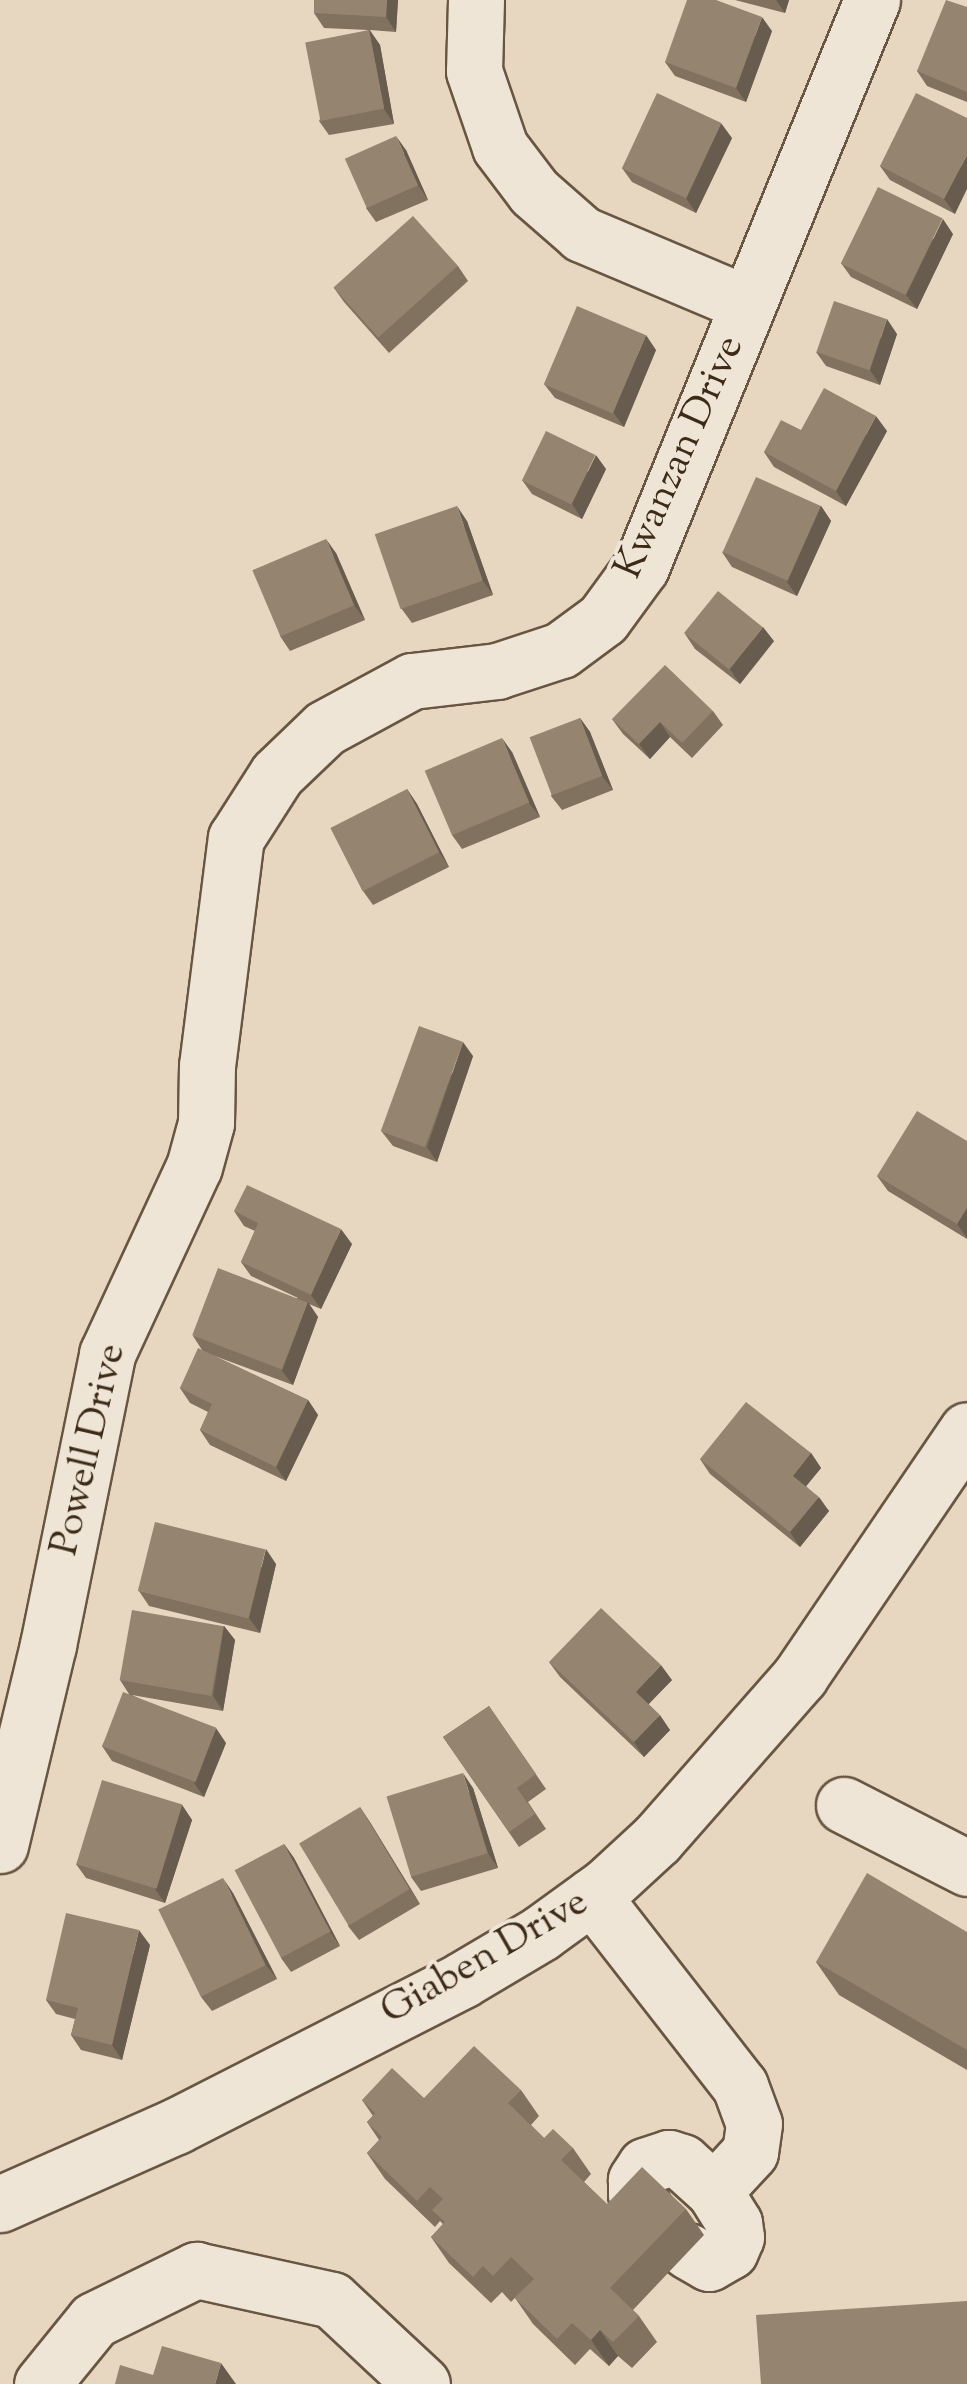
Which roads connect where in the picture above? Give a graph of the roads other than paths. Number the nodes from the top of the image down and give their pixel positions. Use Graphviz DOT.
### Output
graph roads {
  1 [pos="476,0"];
  2 [pos="872,0"];
  3 [pos="748,304"];
  4 [pos="207,1066"];
  5 [pos="967,1430"];
  6 [pos="844,1805"];
  7 [pos="0,1846"];
  8 [pos="967,1868"];
  9 [pos="592,1896"];
  10 [pos="714,2192"];
  11 [pos="0,2204"];
  12 [pos="645,2210"];
  13 [pos="688,2252"];
  14 [pos="42,2384"];
  15 [pos="422,2384"];
  1 -- 3 [label="street"];
  2 -- 3 [label="street, Kwanzan Drive"];
  3 -- 4 [label="street, Kwanzan Drive"];
  4 -- 7 [label="street, Powell Drive"];
  5 -- 9 [label="street, Giaben Drive"];
  6 -- 8 [label="street"];
  9 -- 10 [label="street"];
  9 -- 11 [label="street, Giaben Drive"];
  10 -- 12 [label="street"];
  10 -- 13 [label="street"];
  14 -- 15 [label="street"];
}
